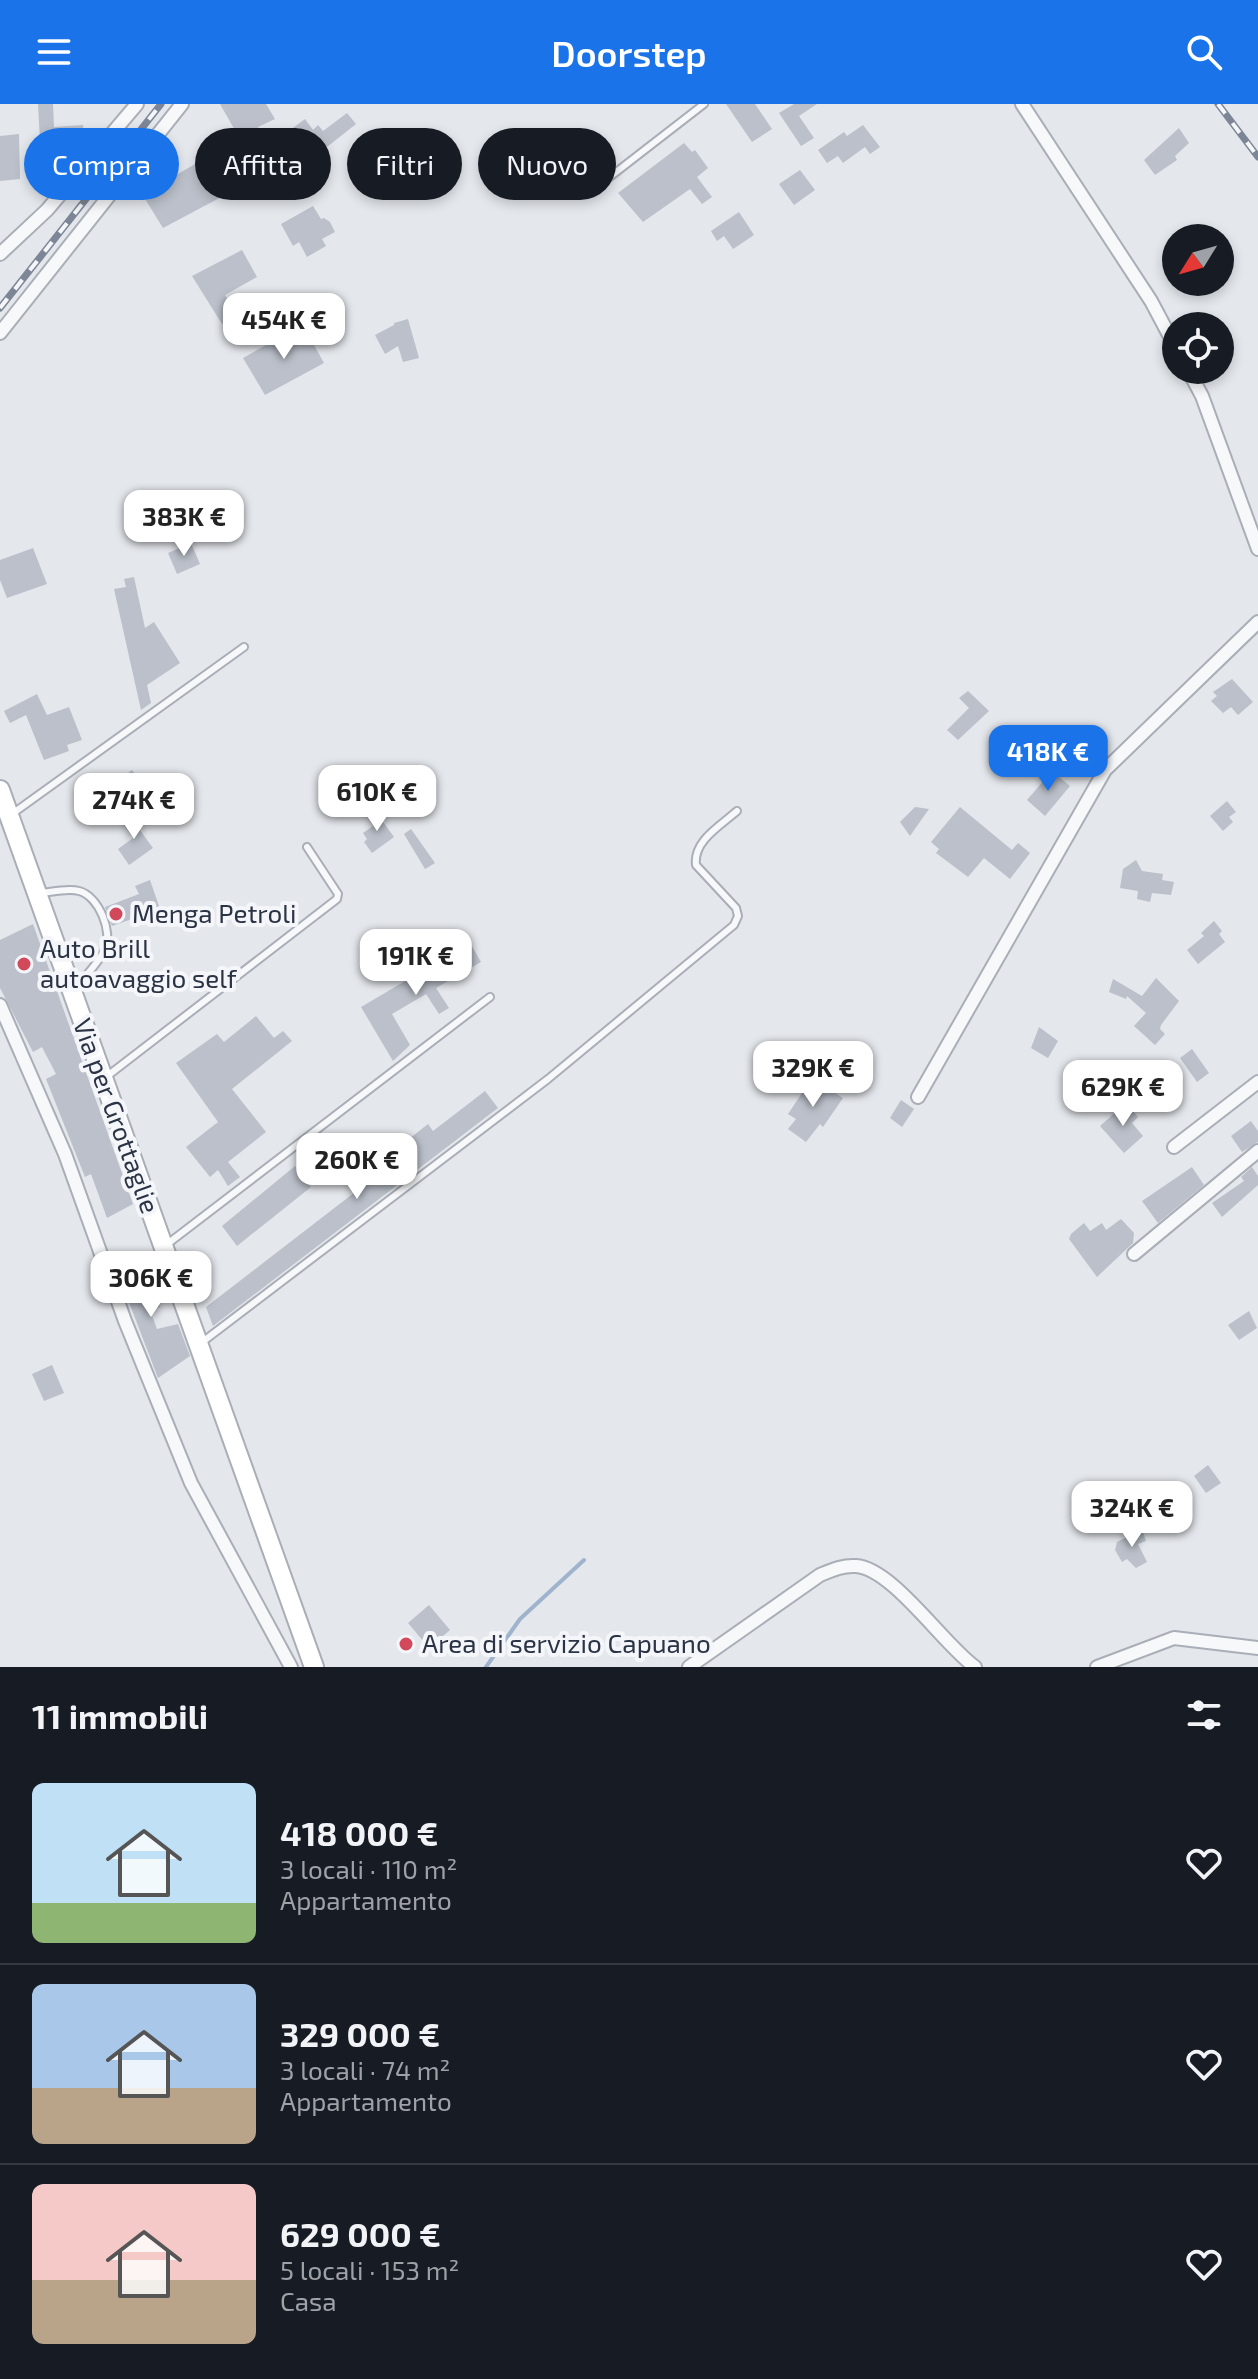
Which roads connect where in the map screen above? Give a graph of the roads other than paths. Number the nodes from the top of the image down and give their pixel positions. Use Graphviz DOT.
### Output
graph roads {
  1 [pos="137,104"];
  2 [pos="182,104"];
  3 [pos="704,104"];
  4 [pos="1022,104"];
  5 [pos="616,172"];
  6 [pos="0,254"];
  7 [pos="1162,322"];
  8 [pos="0,333"];
  9 [pos="1196,384"];
  10 [pos="1258,549"];
  11 [pos="1258,622"];
  12 [pos="244,647"];
  13 [pos="0,790"];
  14 [pos="737,811"];
  15 [pos="9,817"];
  16 [pos="307,847"];
  17 [pos="37,893"];
  18 [pos="72,993"];
  19 [pos="490,997"];
  20 [pos="0,1005"];
  21 [pos="103,1079"];
  22 [pos="1258,1082"];
  23 [pos="918,1097"];
  24 [pos="1174,1147"];
  25 [pos="1258,1151"];
  26 [pos="163,1247"];
  27 [pos="1134,1254"];
  28 [pos="198,1345"];
  29 [pos="1258,1648"];
  30 [pos="311,1665"];
  31 [pos="291,1667"];
  32 [pos="689,1667"];
  33 [pos="975,1667"];
  34 [pos="1097,1667"];
  1 -- 6 [label="street"];
  2 -- 8 [label="street"];
  3 -- 5 [label="lane"];
  4 -- 7 [label="street"];
  9 -- 10 [label="street"];
  11 -- 23 [label="street"];
  12 -- 15 [label="lane"];
  13 -- 15 [label="street, Via per Grottaglie"];
  14 -- 28 [label="lane"];
  15 -- 17 [label="street, Via per Grottaglie"];
  16 -- 21 [label="lane"];
  17 -- 18 [label="street, Via per Grottaglie"];
  17 -- 18 [label="lane"];
  18 -- 21 [label="street, Via per Grottaglie"];
  19 -- 26 [label="lane"];
  20 -- 31 [label="street"];
  21 -- 26 [label="street, Via per Grottaglie"];
  22 -- 24 [label="street"];
  25 -- 27 [label="street"];
  26 -- 28 [label="street, Via per Grottaglie"];
  28 -- 30 [label="street, Via per Grottaglie"];
  29 -- 34 [label="street"];
  32 -- 33 [label="street"];
}
